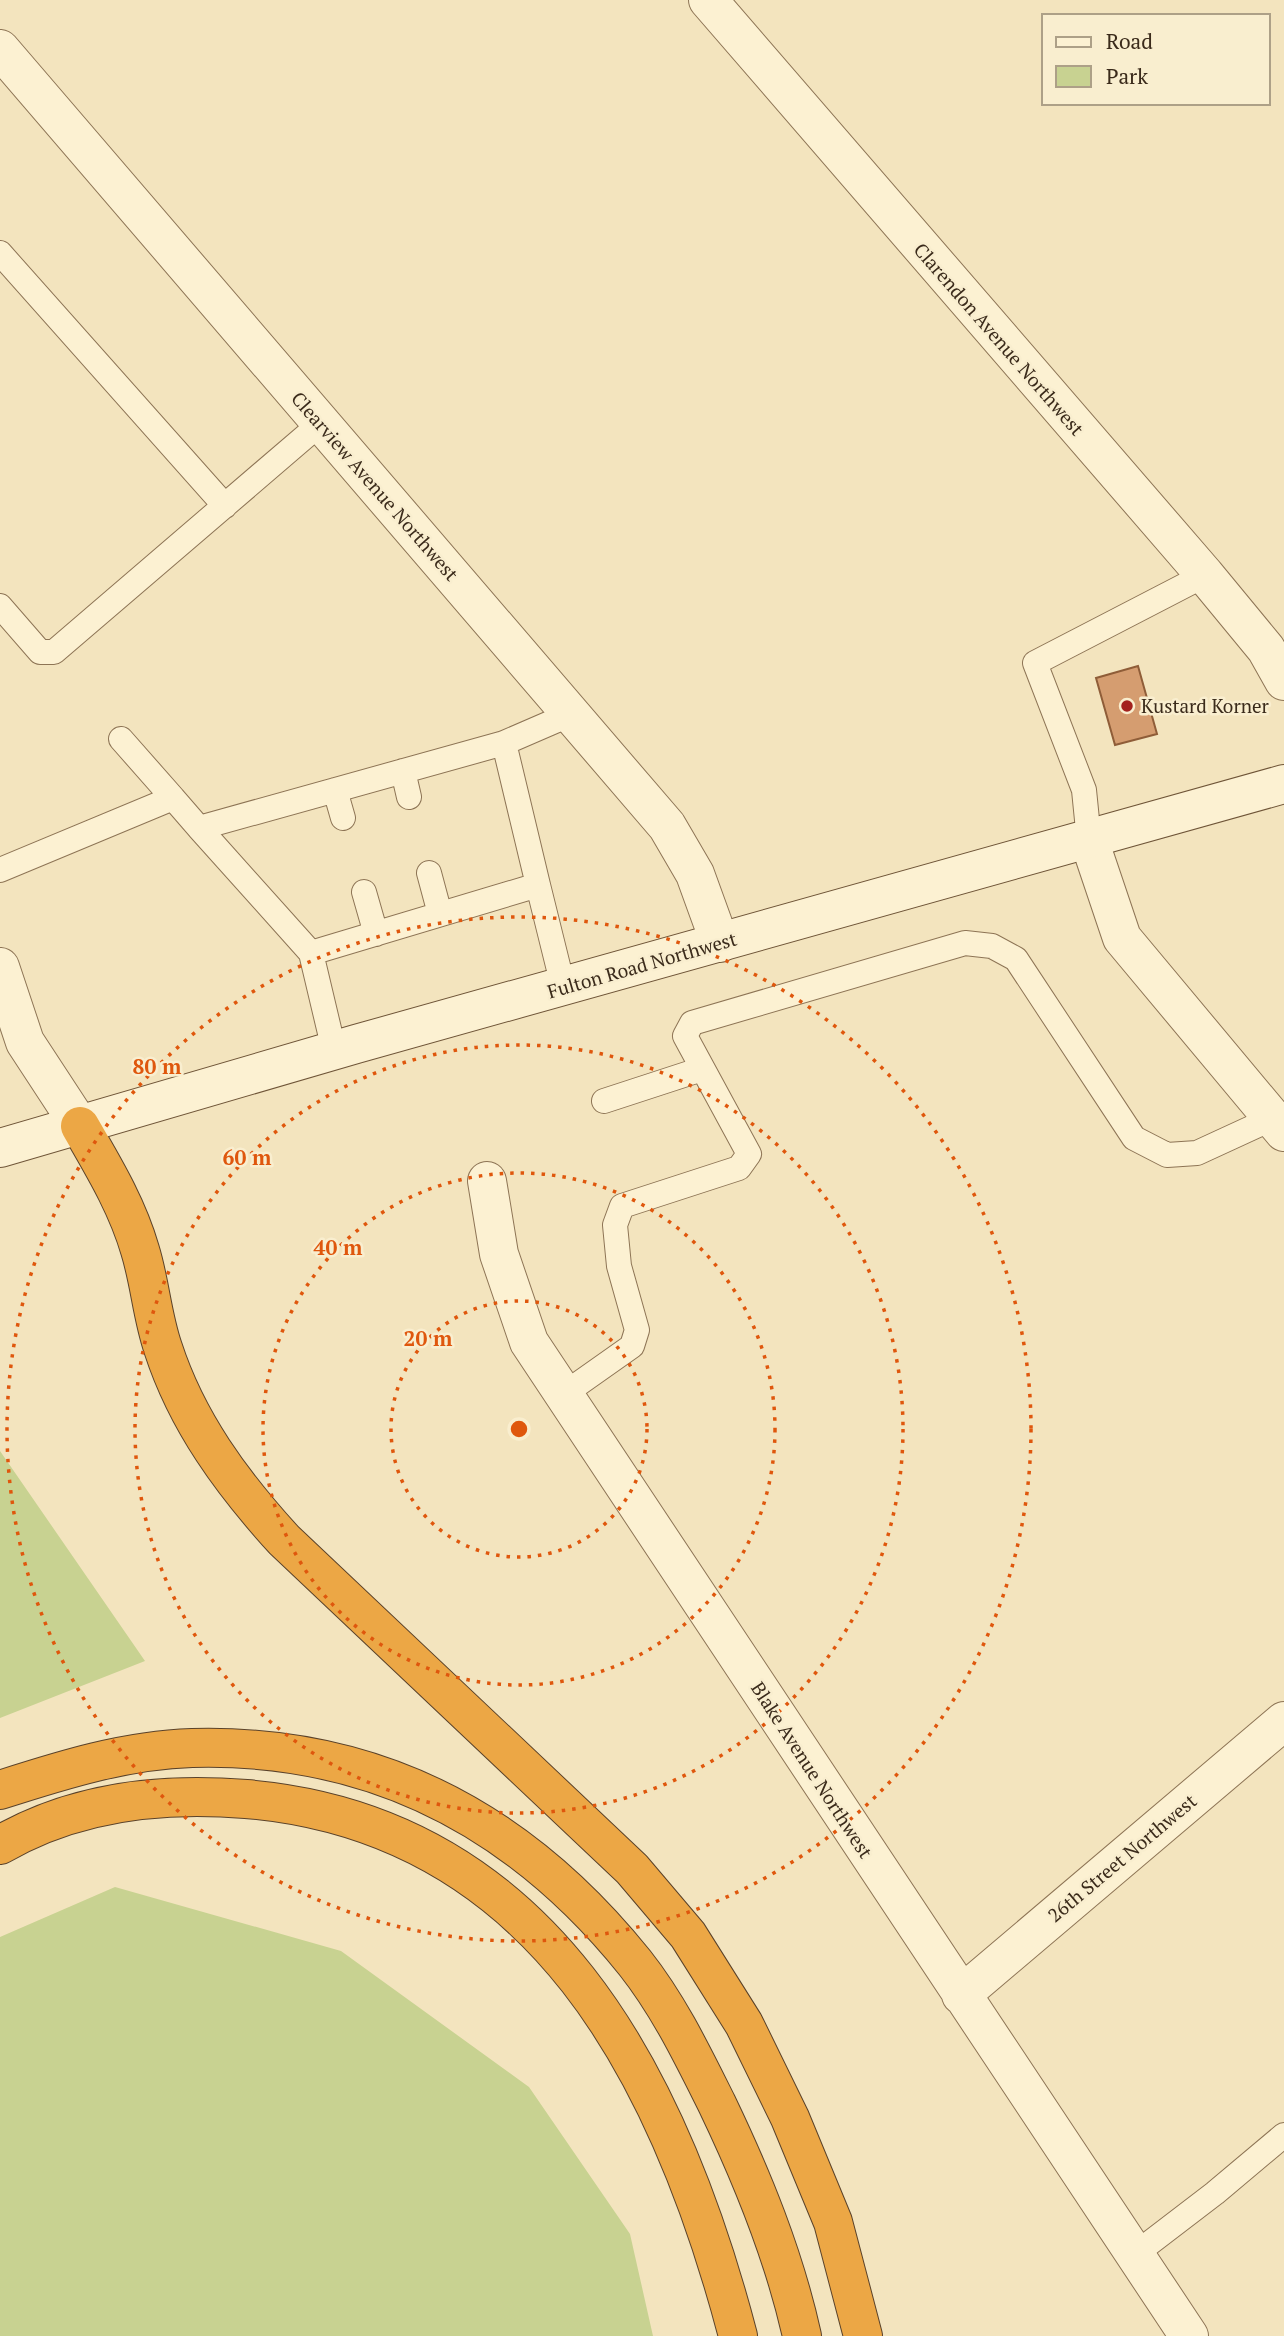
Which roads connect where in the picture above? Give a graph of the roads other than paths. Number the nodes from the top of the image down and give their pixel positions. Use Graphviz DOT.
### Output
graph roads {
  1 [pos="708,0"];
  2 [pos="0,49"];
  3 [pos="0,253"];
  4 [pos="321,423"];
  5 [pos="225,506"];
  6 [pos="1205,575"];
  7 [pos="0,606"];
  8 [pos="1284,681"];
  9 [pos="571,714"];
  10 [pos="121,739"];
  11 [pos="504,743"];
  12 [pos="403,771"];
  13 [pos="1284,784"];
  14 [pos="335,790"];
  15 [pos="409,797"];
  16 [pos="173,798"];
  17 [pos="343,818"];
  18 [pos="199,828"];
  19 [pos="1089,840"];
  20 [pos="0,870"];
  21 [pos="429,873"];
  22 [pos="538,885"];
  23 [pos="363,892"];
  24 [pos="440,915"];
  25 [pos="376,934"];
  26 [pos="720,943"];
  27 [pos="311,953"];
  28 [pos="0,967"];
  29 [pos="564,986"];
  30 [pos="334,1050"];
  31 [pos="702,1069"];
  32 [pos="604,1101"];
  33 [pos="1278,1125"];
  34 [pos="80,1126"];
  35 [pos="0,1148"];
  36 [pos="486,1181"];
  37 [pos="564,1394"];
  38 [pos="1284,1721"];
  39 [pos="0,1790"];
  40 [pos="0,1845"];
  41 [pos="961,1995"];
  42 [pos="1284,2135"];
  43 [pos="1134,2255"];
  44 [pos="737,2336"];
  45 [pos="802,2336"];
  46 [pos="863,2336"];
  47 [pos="1189,2336"];
  1 -- 6 [label="street, Clarendon Avenue Northwest"];
  2 -- 4 [label="street, Clearview Avenue Northwest"];
  3 -- 5 [label="lane"];
  4 -- 5 [label="lane"];
  4 -- 9 [label="street, Clearview Avenue Northwest"];
  5 -- 7 [label="lane"];
  6 -- 8 [label="street, Clarendon Avenue Northwest"];
  6 -- 19 [label="lane"];
  9 -- 11 [label="lane"];
  9 -- 26 [label="street, Clearview Avenue Northwest"];
  10 -- 16 [label="lane"];
  11 -- 12 [label="lane"];
  11 -- 22 [label="lane"];
  12 -- 14 [label="lane"];
  12 -- 15 [label="lane"];
  13 -- 19 [label="street, Fulton Road Northwest"];
  14 -- 17 [label="lane"];
  14 -- 18 [label="lane"];
  16 -- 18 [label="lane"];
  16 -- 20 [label="lane"];
  18 -- 27 [label="lane"];
  19 -- 26 [label="street, Fulton Road Northwest"];
  19 -- 33 [label="street"];
  21 -- 24 [label="lane"];
  22 -- 24 [label="lane"];
  22 -- 29 [label="lane"];
  23 -- 25 [label="lane"];
  24 -- 25 [label="lane"];
  25 -- 27 [label="lane"];
  26 -- 29 [label="street, Fulton Road Northwest"];
  27 -- 30 [label="lane"];
  28 -- 34 [label="street"];
  29 -- 30 [label="street, Fulton Road Northwest"];
  30 -- 34 [label="street, Fulton Road Northwest"];
  31 -- 32 [label="lane"];
  31 -- 33 [label="lane"];
  31 -- 37 [label="lane"];
  34 -- 35 [label="street, Fulton Road Northwest"];
  34 -- 46 [label="highway"];
  36 -- 37 [label="street, Blake Avenue Northwest"];
  37 -- 41 [label="street, Blake Avenue Northwest"];
  38 -- 41 [label="street, 26th Street Northwest"];
  39 -- 45 [label="highway"];
  40 -- 44 [label="highway"];
  41 -- 43 [label="street, Blake Avenue Northwest"];
  42 -- 43 [label="lane"];
  43 -- 47 [label="street, Blake Avenue Northwest"];
}
